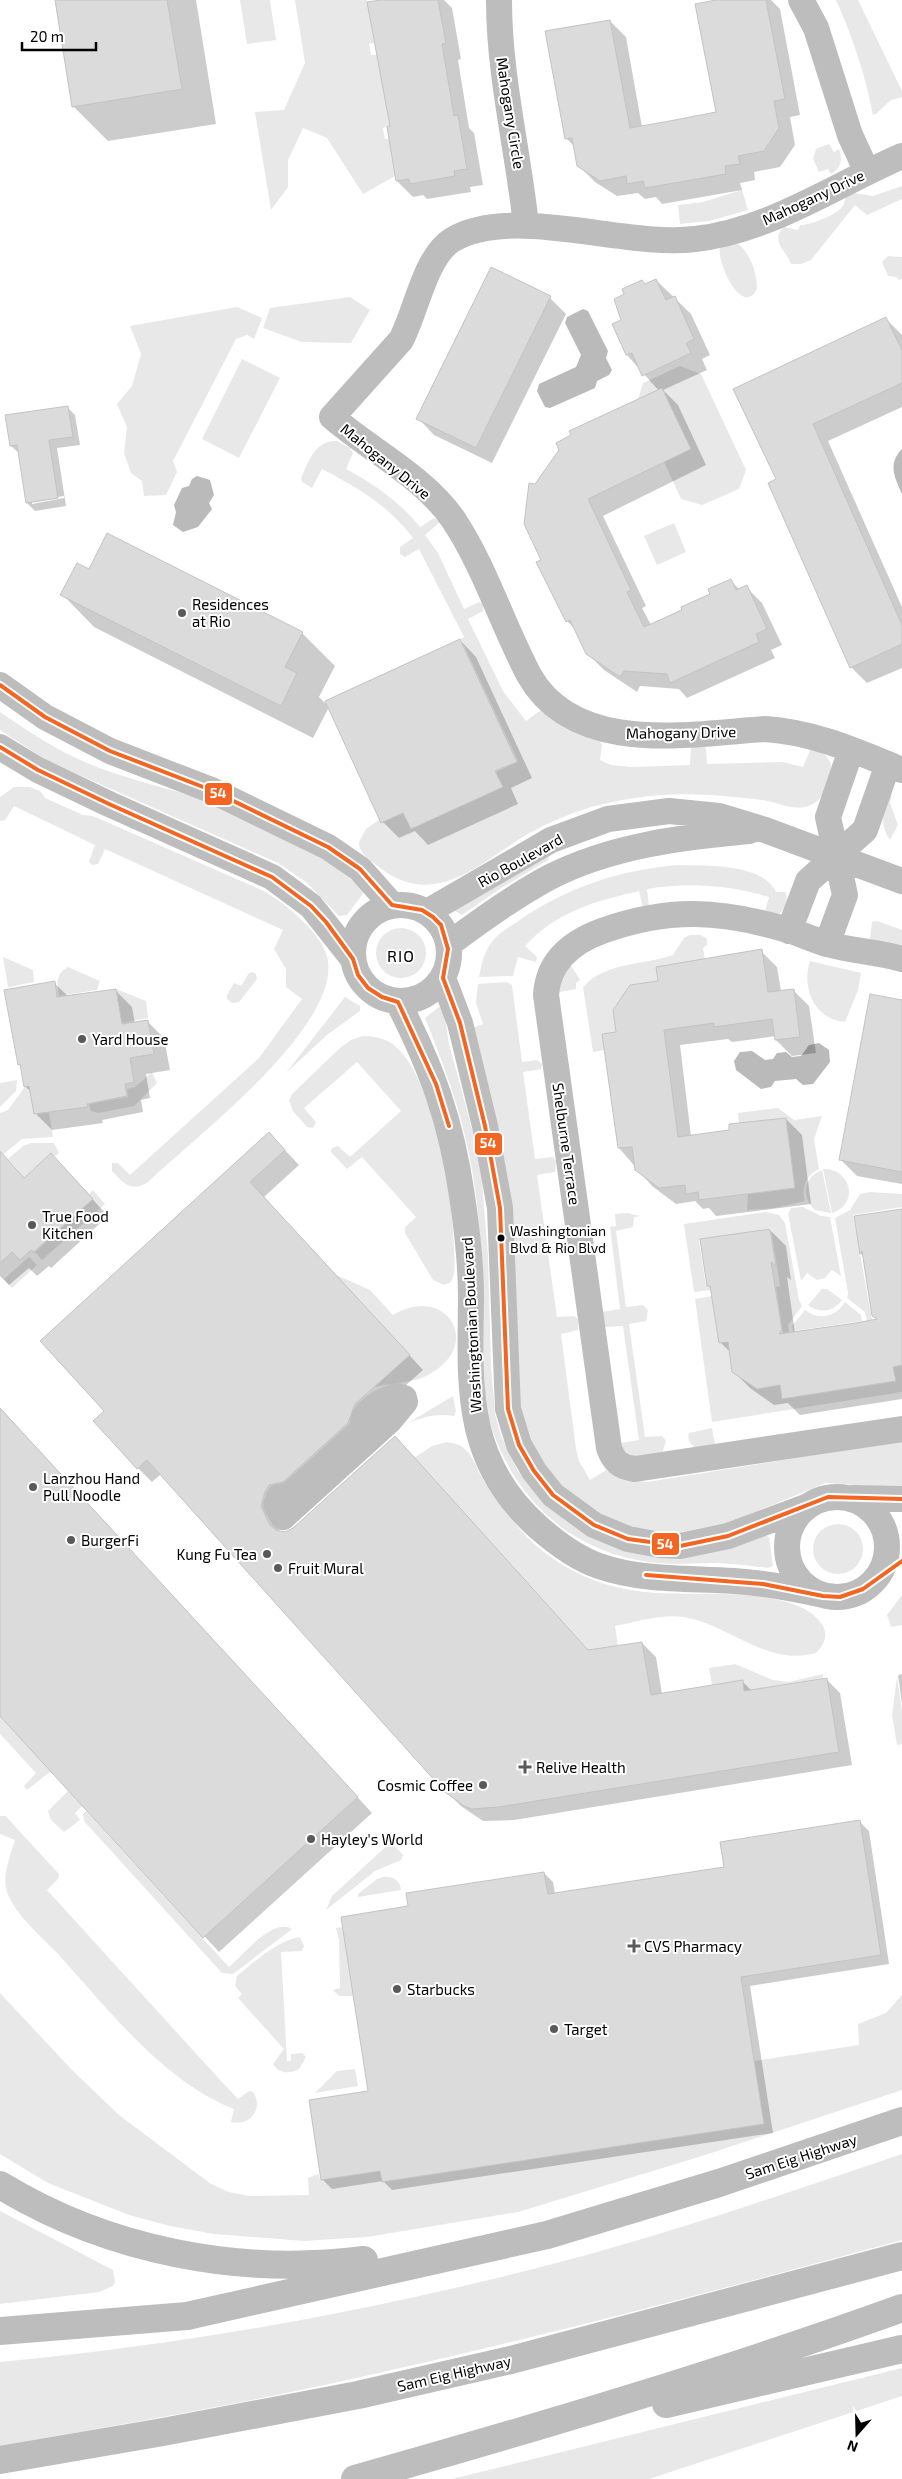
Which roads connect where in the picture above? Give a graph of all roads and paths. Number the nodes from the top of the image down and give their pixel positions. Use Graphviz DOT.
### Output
graph roads {
  1 [pos="499,0"];
  2 [pos="801,0"];
  3 [pos="902,156"];
  4 [pos="867,172"];
  5 [pos="526,225"];
  6 [pos="0,685"];
  7 [pos="0,747"];
  8 [pos="851,750"];
  9 [pos="895,767"];
  10 [pos="765,830"];
  11 [pos="836,856"];
  12 [pos="902,881"];
  13 [pos="392,905"];
  14 [pos="427,912"];
  15 [pos="789,931"];
  16 [pos="449,944"];
  17 [pos="827,944"];
  18 [pos="902,959"];
  19 [pos="353,960"];
  20 [pos="444,978"];
  21 [pos="398,1002"];
  22 [pos="385,1425"];
  23 [pos="902,1428"];
  24 [pos="841,1497"];
  25 [pos="902,1499"];
  26 [pos="806,1508"];
  27 [pos="891,1567"];
  28 [pos="819,1594"];
  29 [pos="902,2121"];
  30 [pos="0,2185"];
  31 [pos="498,2245"];
  32 [pos="902,2256"];
  33 [pos="902,2308"];
  34 [pos="0,2331"];
  35 [pos="902,2349"];
  36 [pos="490,2441"];
  37 [pos="0,2460"];
  38 [pos="355,2479"];
  1 -- 5 [label="street, Mahogany Circle"];
  2 -- 4 [label="street"];
  3 -- 4 [label="street, Mahogany Drive"];
  4 -- 5 [label="street, Mahogany Drive"];
  5 -- 8 [label="street, Mahogany Drive"];
  6 -- 13 [label="street"];
  7 -- 19 [label="street"];
  8 -- 9 [label="street, Mahogany Drive"];
  8 -- 11 [label="street"];
  9 -- 11 [label="street, Mahogany Drive"];
  10 -- 11 [label="street, Rio Boulevard"];
  10 -- 14 [label="street, Rio Boulevard"];
  10 -- 16 [label="street, Rio Boulevard"];
  11 -- 12 [label="street, Rio Boulevard"];
  11 -- 15 [label="street"];
  11 -- 17 [label="street"];
  13 -- 14 [label="street"];
  13 -- 19 [label="street"];
  14 -- 16 [label="street"];
  15 -- 17 [label="street, Shelburne Terrace"];
  15 -- 23 [label="street, Shelburne Terrace"];
  16 -- 20 [label="street"];
  17 -- 18 [label="street, Shelburne Terrace"];
  19 -- 21 [label="street"];
  20 -- 21 [label="street"];
  20 -- 26 [label="street"];
  21 -- 28 [label="street, Washingtonian Boulevard"];
  22 -- 22 [label="street"];
  24 -- 25 [label="street"];
  24 -- 26 [label="street"];
  24 -- 27 [label="street"];
  26 -- 28 [label="street"];
  27 -- 28 [label="street"];
  29 -- 31 [label="highway, Sam Eig Highway"];
  30 -- 31 [label="highway"];
  31 -- 34 [label="highway"];
  32 -- 37 [label="highway, Sam Eig Highway"];
  33 -- 36 [label="highway"];
  35 -- 36 [label="highway"];
  36 -- 38 [label="highway"];
}
